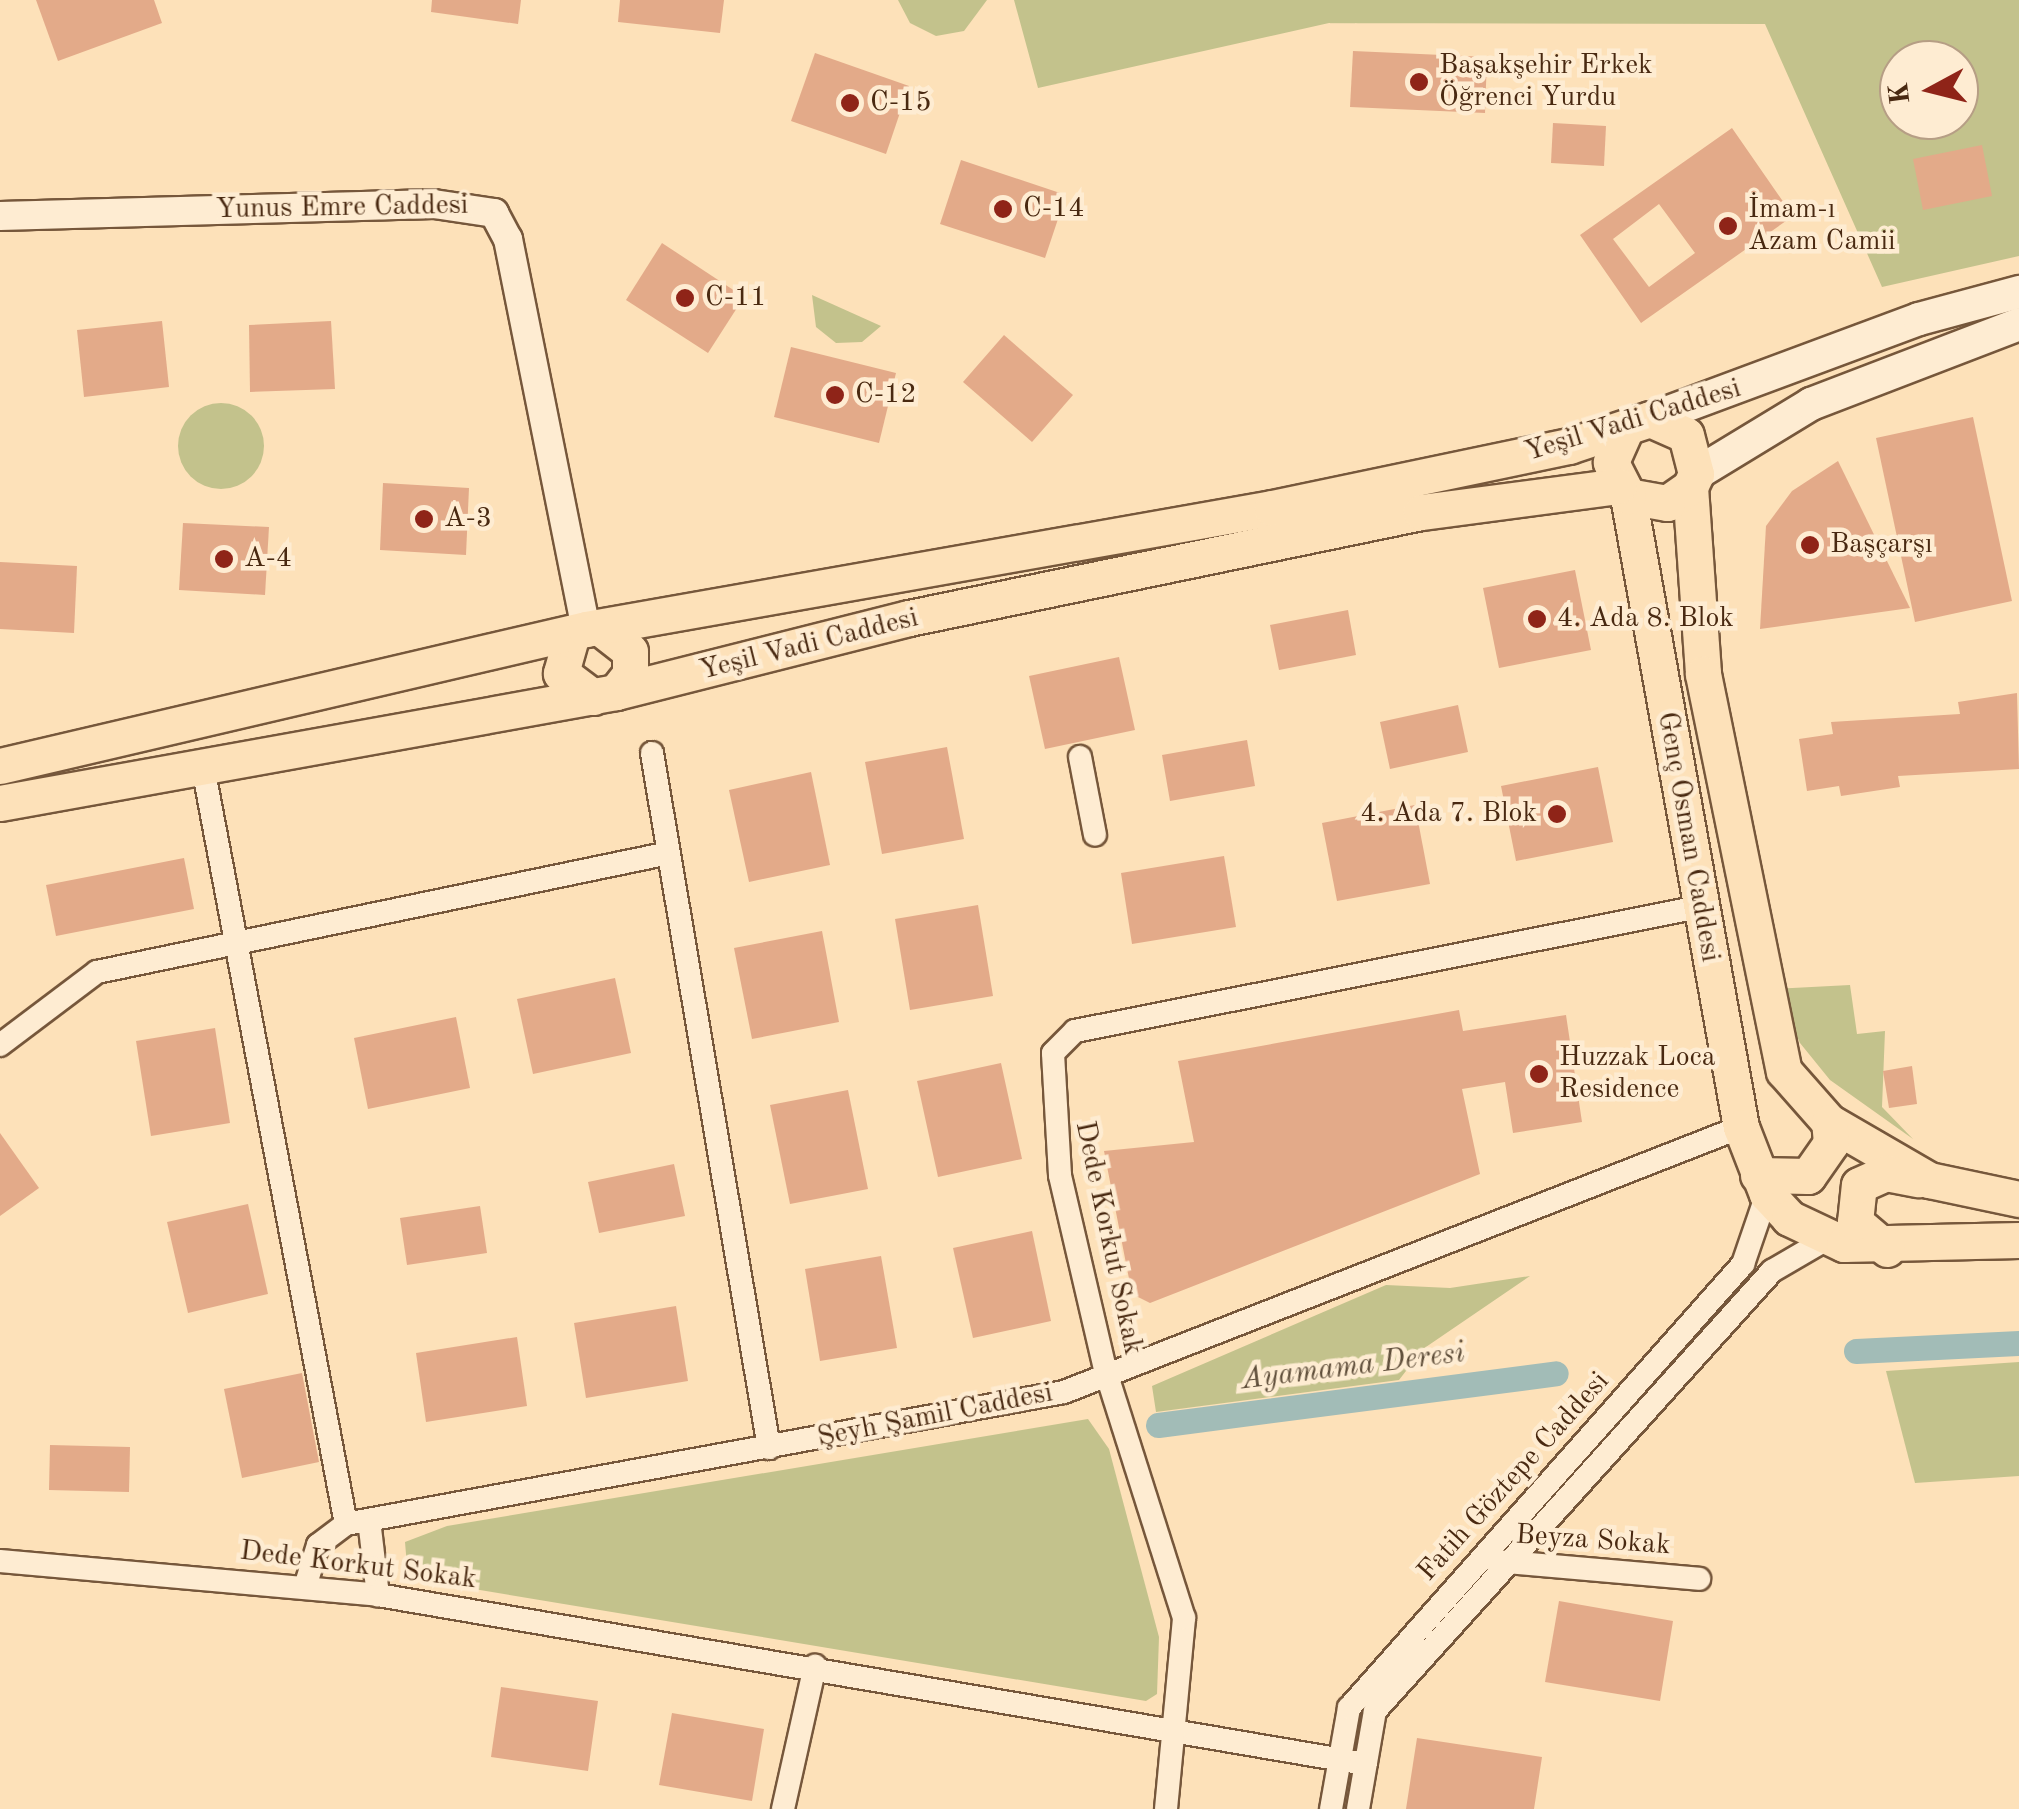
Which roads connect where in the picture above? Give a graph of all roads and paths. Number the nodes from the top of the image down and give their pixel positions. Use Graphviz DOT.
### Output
graph roads {
  1 [pos="0,216"];
  2 [pos="2019,292"];
  3 [pos="2019,324"];
  4 [pos="1638,423"];
  5 [pos="1693,480"];
  6 [pos="1623,491"];
  7 [pos="586,630"];
  8 [pos="604,695"];
  9 [pos="652,753"];
  10 [pos="1080,757"];
  11 [pos="202,762"];
  12 [pos="0,766"];
  13 [pos="0,803"];
  14 [pos="1095,836"];
  15 [pos="670,853"];
  16 [pos="1699,907"];
  17 [pos="237,939"];
  18 [pos="0,1045"];
  19 [pos="1829,1122"];
  20 [pos="1741,1127"];
  21 [pos="1929,1180"];
  22 [pos="1763,1184"];
  23 [pos="2019,1199"];
  24 [pos="1825,1240"];
  25 [pos="2019,1240"];
  26 [pos="1887,1248"];
  27 [pos="1105,1369"];
  28 [pos="769,1448"];
  29 [pos="357,1522"];
  30 [pos="1494,1560"];
  31 [pos="0,1562"];
  32 [pos="1699,1579"];
  33 [pos="305,1587"];
  34 [pos="378,1596"];
  35 [pos="815,1666"];
  36 [pos="1178,1731"];
  37 [pos="1340,1759"];
  38 [pos="1366,1764"];
  39 [pos="783,1809"];
  40 [pos="1166,1809"];
  41 [pos="1331,1809"];
  42 [pos="1358,1809"];
  1 -- 7 [label="street, Yunus Emre Caddesi"];
  2 -- 4 [label="main road, Yeşil Vadi Caddesi"];
  3 -- 5 [label="main road, Yeşil Vadi Caddesi"];
  4 -- 5 [label="main road"];
  4 -- 6 [label="main road"];
  4 -- 7 [label="main road, Yeşil Vadi Caddesi"];
  5 -- 6 [label="main road"];
  5 -- 19 [label="main road, Genç Osman Caddesi"];
  6 -- 8 [label="main road, Yeşil Vadi Caddesi"];
  6 -- 16 [label="main road, Genç Osman Caddesi"];
  7 -- 8 [label="main road"];
  7 -- 8 [label="main road"];
  7 -- 12 [label="main road, Yeşil Vadi Caddesi"];
  8 -- 11 [label="main road, Yeşil Vadi Caddesi"];
  9 -- 15 [label="street"];
  10 -- 14 [label="street"];
  11 -- 13 [label="main road, Yeşil Vadi Caddesi"];
  11 -- 17 [label="street"];
  15 -- 17 [label="street"];
  15 -- 28 [label="street"];
  16 -- 20 [label="main road, Genç Osman Caddesi"];
  16 -- 27 [label="street, Dede Korkut Sokak"];
  17 -- 18 [label="street"];
  17 -- 29 [label="street"];
  19 -- 21 [label="main road"];
  19 -- 22 [label="main road"];
  20 -- 22 [label="main road, Genç Osman Caddesi"];
  20 -- 27 [label="street, Şeyh Şamil Caddesi"];
  21 -- 23 [label="main road"];
  21 -- 26 [label="main road"];
  22 -- 24 [label="main road"];
  22 -- 30 [label="street, Fatih Göztepe Caddesi"];
  24 -- 26 [label="main road"];
  24 -- 30 [label="street, Fatih Göztepe Caddesi"];
  25 -- 26 [label="main road"];
  27 -- 28 [label="street, Şeyh Şamil Caddesi"];
  27 -- 36 [label="street, Dede Korkut Sokak"];
  28 -- 29 [label="street, Şeyh Şamil Caddesi"];
  29 -- 33 [label="street"];
  29 -- 34 [label="street"];
  30 -- 32 [label="street, Beyza Sokak"];
  30 -- 37 [label="street, Fatih Göztepe Caddesi"];
  30 -- 38 [label="street, Fatih Göztepe Caddesi"];
  31 -- 33 [label="street, Dede Korkut Sokak"];
  33 -- 34 [label="street, Dede Korkut Sokak"];
  34 -- 35 [label="street, Dede Korkut Sokak"];
  35 -- 36 [label="street, Dede Korkut Sokak"];
  35 -- 39 [label="street"];
  36 -- 37 [label="street"];
  36 -- 40 [label="street, Dede Korkut Sokak"];
  37 -- 38 [label="street"];
  37 -- 41 [label="street, Fatih Göztepe Caddesi"];
  38 -- 42 [label="street, Fatih Göztepe Caddesi"];
}
